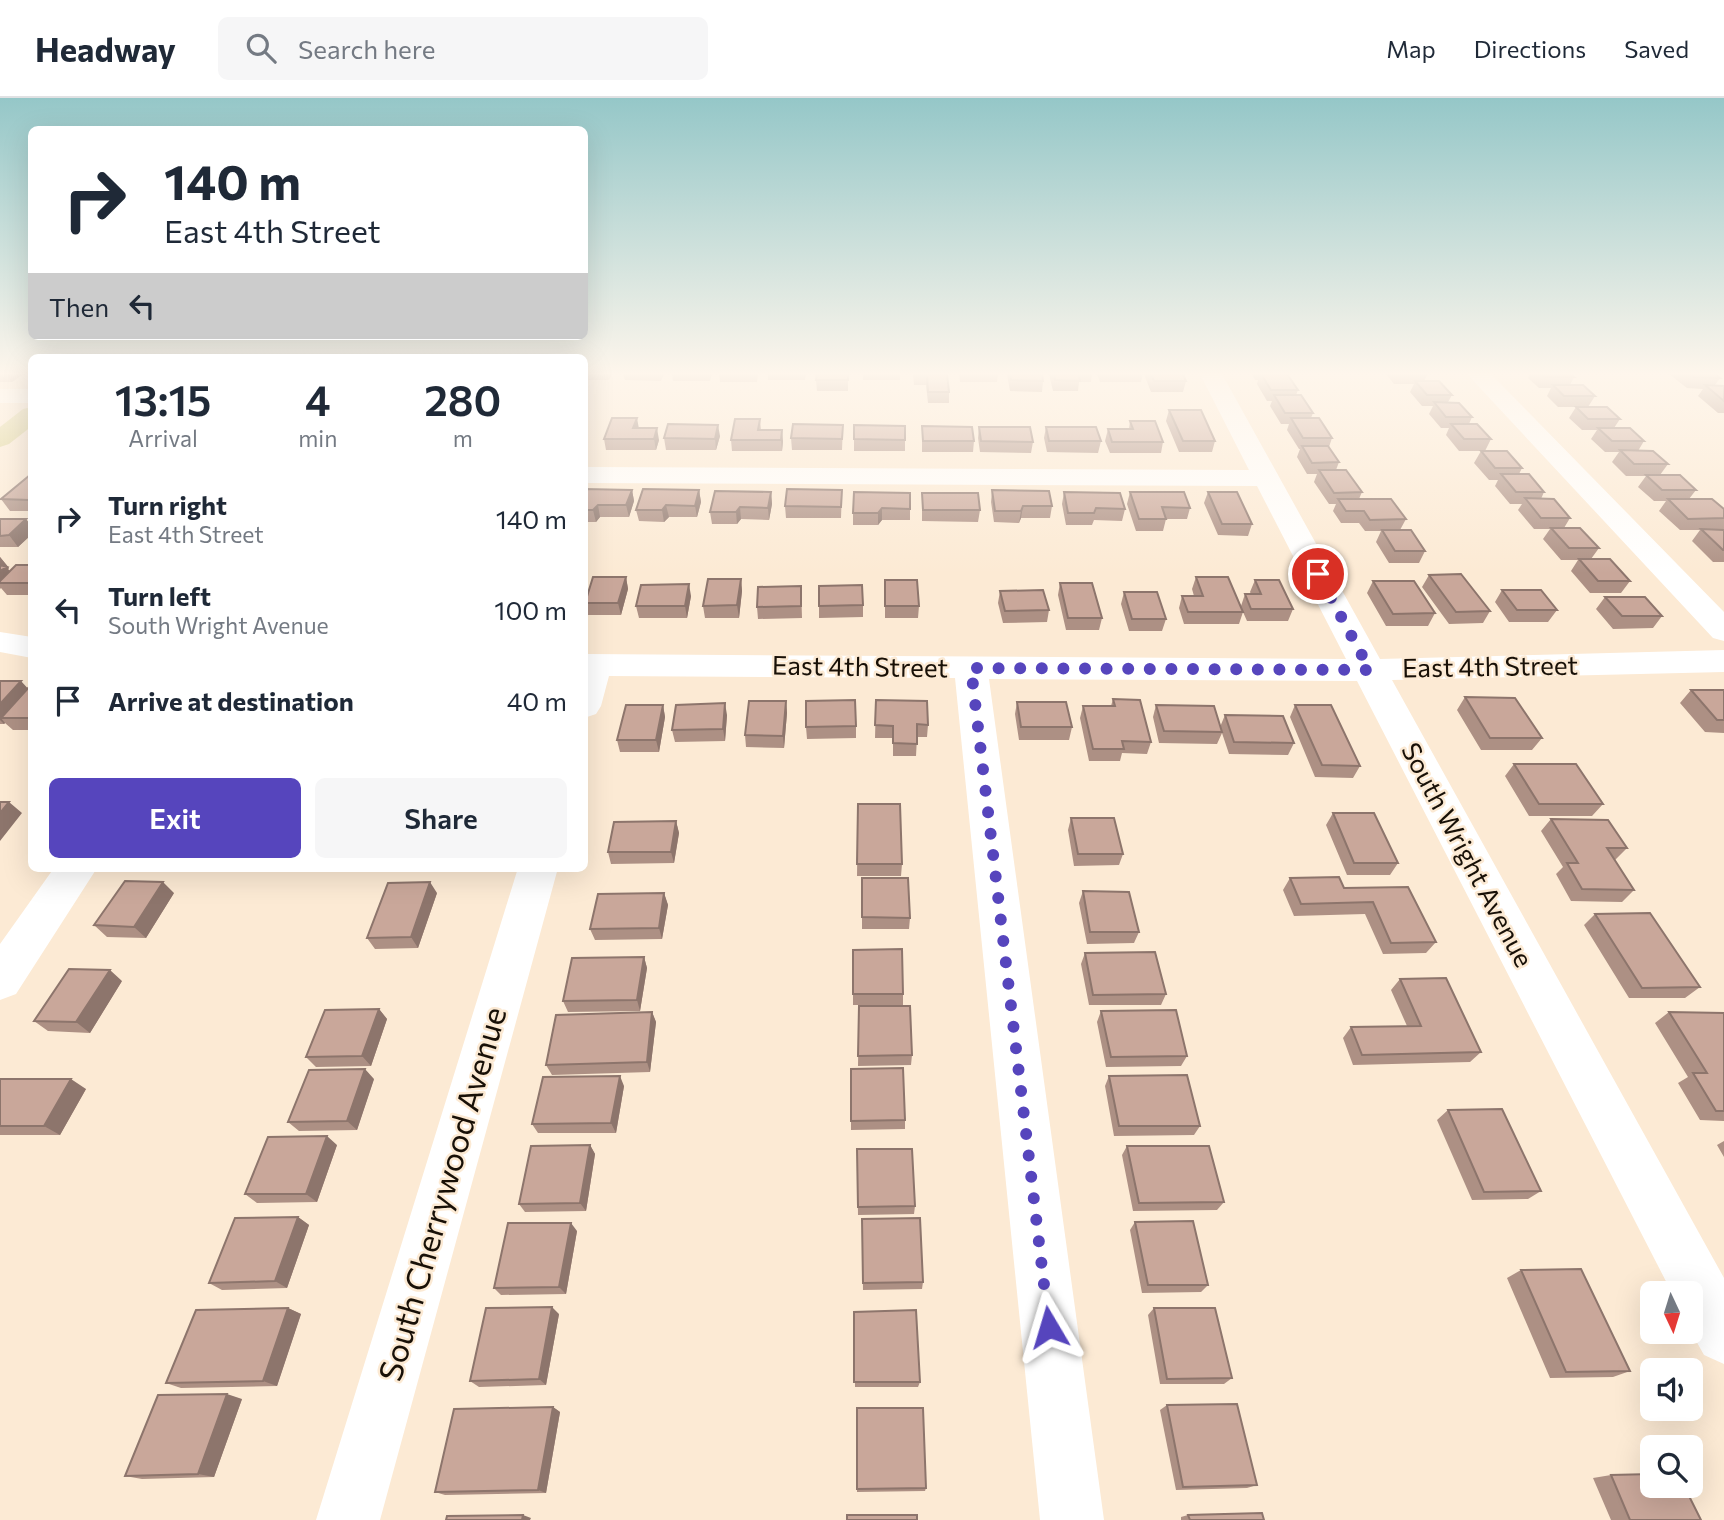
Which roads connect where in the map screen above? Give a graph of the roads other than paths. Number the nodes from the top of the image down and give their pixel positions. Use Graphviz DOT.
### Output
graph roads {
  1 [pos="1246,440"];
  2 [pos="1542,440"];
  3 [pos="588,475"];
  4 [pos="1266,478"];
  5 [pos="1724,631"];
  6 [pos="0,642"];
  7 [pos="28,647"];
  8 [pos="1724,661"];
  9 [pos="590,665"];
  10 [pos="971,668"];
  11 [pos="1370,670"];
  12 [pos="74,872"];
  13 [pos="537,872"];
  14 [pos="0,980"];
  15 [pos="1724,1335"];
  16 [pos="348,1520"];
  17 [pos="1072,1520"];
  1 -- 4 [label="street, South Wright Avenue"];
  2 -- 5 [label="street"];
  3 -- 4 [label="street"];
  4 -- 11 [label="street, South Wright Avenue"];
  6 -- 7 [label="street"];
  8 -- 11 [label="street, East 4th Street"];
  9 -- 10 [label="street, East 4th Street"];
  10 -- 11 [label="street, East 4th Street"];
  10 -- 17 [label="street"];
  11 -- 15 [label="street, South Wright Avenue"];
  12 -- 14 [label="street"];
  13 -- 16 [label="street, South Cherrywood Avenue"];
}
